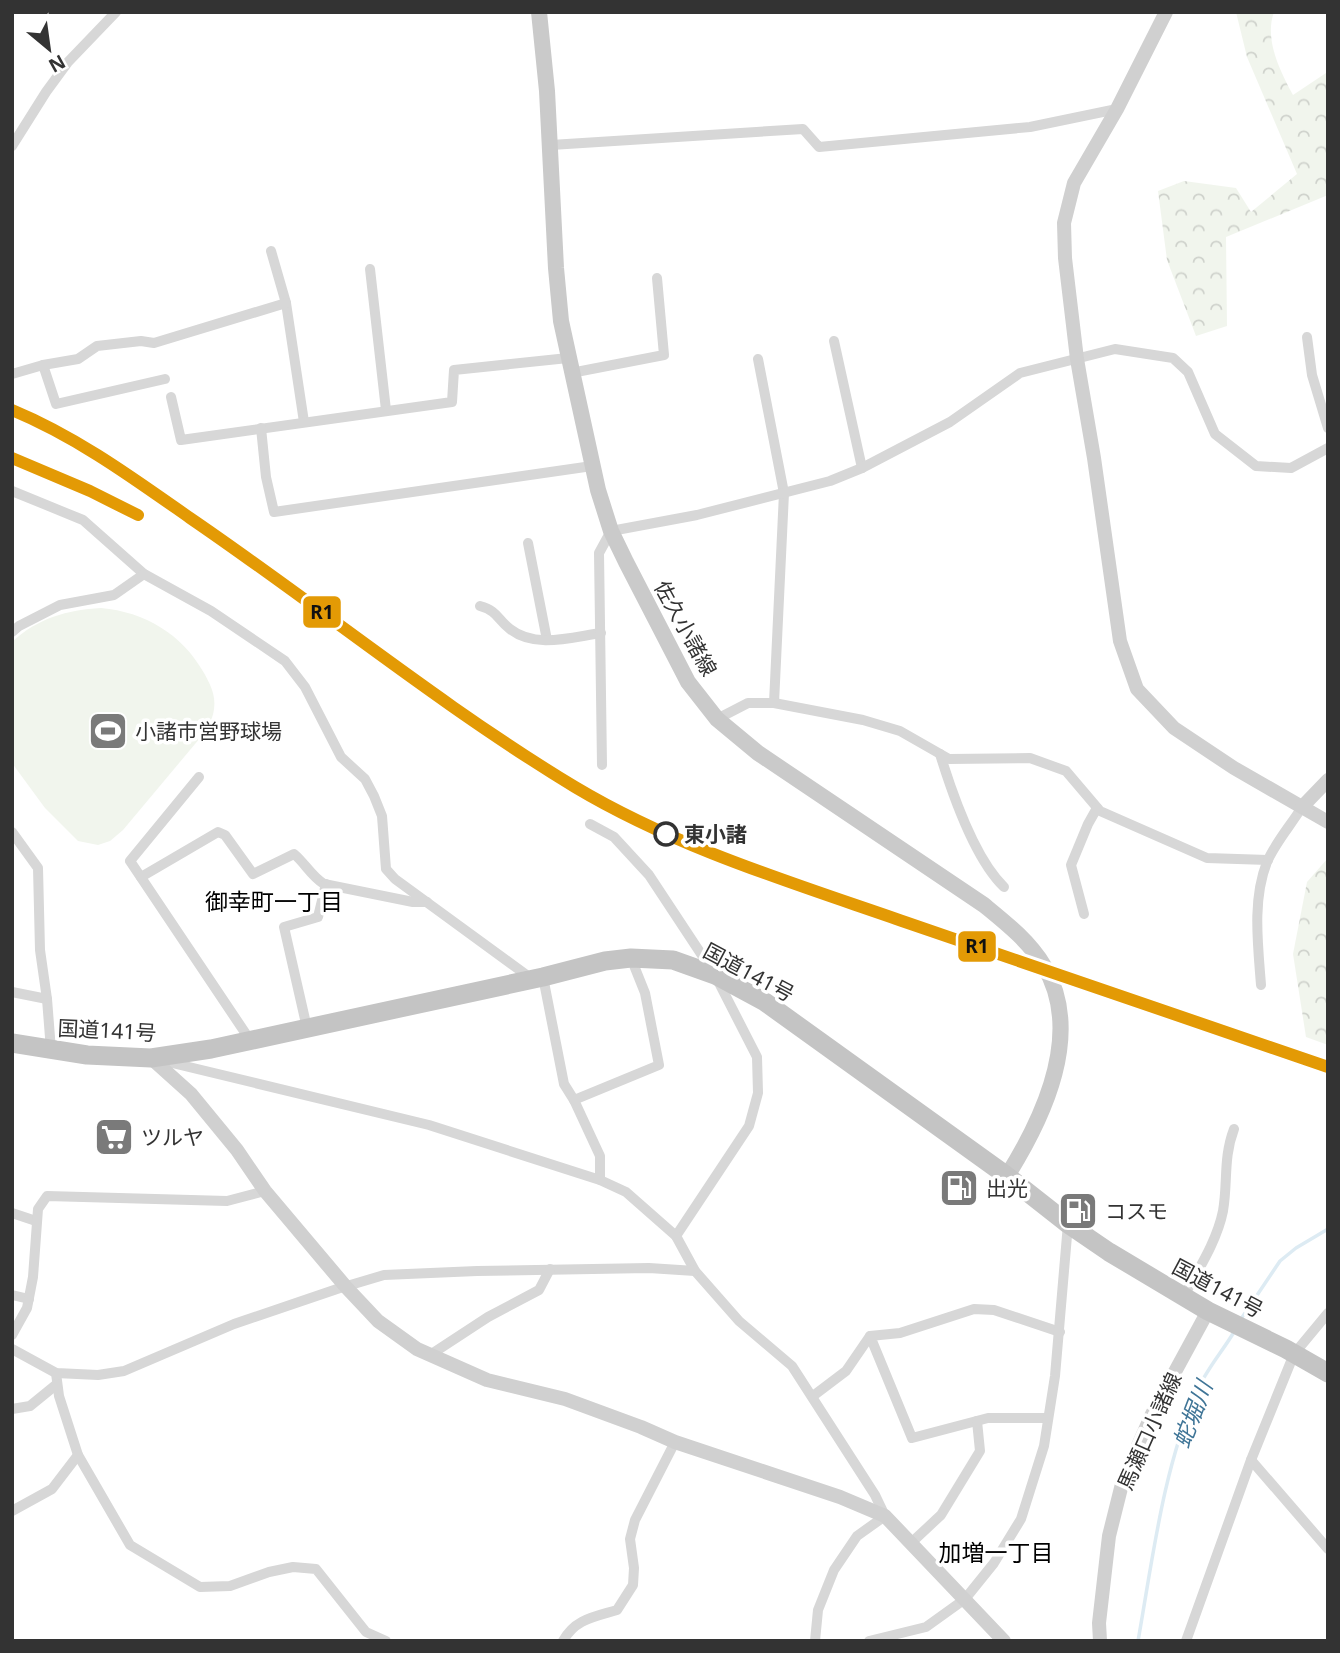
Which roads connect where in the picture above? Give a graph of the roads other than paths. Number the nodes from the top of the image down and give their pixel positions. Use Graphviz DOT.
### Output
graph roads {
  1 [pos="116,12"];
  2 [pos="539,12"];
  3 [pos="1166,12"];
  4 [pos="1117,109"];
  5 [pos="551,145"];
  6 [pos="12,146"];
  7 [pos="271,251"];
  8 [pos="370,269"];
  9 [pos="657,278"];
  10 [pos="286,303"];
  11 [pos="1307,337"];
  12 [pos="834,341"];
  13 [pos="758,359"];
  14 [pos="1077,359"];
  15 [pos="43,365"];
  16 [pos="569,366"];
  17 [pos="12,374"];
  18 [pos="165,379"];
  19 [pos="171,397"];
  20 [pos="386,410"];
  21 [pos="304,422"];
  22 [pos="261,428"];
  23 [pos="1328,428"];
  24 [pos="1328,448"];
  25 [pos="592,466"];
  26 [pos="862,468"];
  27 [pos="12,491"];
  28 [pos="784,493"];
  29 [pos="611,531"];
  30 [pos="528,543"];
  31 [pos="144,574"];
  32 [pos="480,606"];
  33 [pos="12,632"];
  34 [pos="601,634"];
  35 [pos="547,640"];
  36 [pos="774,703"];
  37 [pos="717,719"];
  38 [pos="940,754"];
  39 [pos="601,765"];
  40 [pos="200,777"];
  41 [pos="1328,780"];
  42 [pos="1302,807"];
  43 [pos="1097,808"];
  44 [pos="1328,822"];
  45 [pos="590,824"];
  46 [pos="12,832"];
  47 [pos="1268,860"];
  48 [pos="141,877"];
  49 [pos="326,884"];
  50 [pos="1004,887"];
  51 [pos="427,902"];
  52 [pos="1084,914"];
  53 [pos="631,958"];
  54 [pos="715,975"];
  55 [pos="537,978"];
  56 [pos="1261,985"];
  57 [pos="12,992"];
  58 [pos="47,999"];
  59 [pos="307,1028"];
  60 [pos="250,1040"];
  61 [pos="12,1043"];
  62 [pos="51,1050"];
  63 [pos="150,1058"];
  64 [pos="574,1100"];
  65 [pos="1234,1129"];
  66 [pos="1007,1176"];
  67 [pos="600,1180"];
  68 [pos="265,1191"];
  69 [pos="12,1213"];
  70 [pos="36,1221"];
  71 [pos="1068,1224"];
  72 [pos="676,1236"];
  73 [pos="550,1269"];
  74 [pos="695,1271"];
  75 [pos="346,1287"];
  76 [pos="12,1295"];
  77 [pos="1184,1296"];
  78 [pos="29,1299"];
  79 [pos="1208,1311"];
  80 [pos="1328,1313"];
  81 [pos="1059,1332"];
  82 [pos="12,1335"];
  83 [pos="870,1336"];
  84 [pos="12,1349"];
  85 [pos="1294,1354"];
  86 [pos="430,1355"];
  87 [pos="1328,1373"];
  88 [pos="57,1378"];
  89 [pos="813,1396"];
  90 [pos="12,1409"];
  91 [pos="1048,1418"];
  92 [pos="977,1421"];
  93 [pos="675,1443"];
  94 [pos="78,1455"];
  95 [pos="1251,1460"];
  96 [pos="12,1511"];
  97 [pos="885,1516"];
  98 [pos="911,1543"];
  99 [pos="1328,1549"];
  100 [pos="965,1599"];
  101 [pos="385,1641"];
  102 [pos="563,1641"];
  103 [pos="815,1641"];
  104 [pos="869,1641"];
  105 [pos="1004,1641"];
  106 [pos="1100,1641"];
  107 [pos="1186,1641"];
  1 -- 6 [label="street"];
  2 -- 5 [label="main road, 佐久小諸線"];
  3 -- 4 [label="street"];
  4 -- 5 [label="street"];
  4 -- 14 [label="street"];
  5 -- 16 [label="main road, 佐久小諸線"];
  7 -- 10 [label="street"];
  8 -- 20 [label="street"];
  9 -- 16 [label="street"];
  10 -- 15 [label="street"];
  10 -- 21 [label="street"];
  11 -- 23 [label="street"];
  12 -- 26 [label="street"];
  13 -- 28 [label="street"];
  14 -- 24 [label="street"];
  14 -- 26 [label="street"];
  14 -- 42 [label="street"];
  15 -- 17 [label="street"];
  15 -- 18 [label="street"];
  16 -- 20 [label="street"];
  16 -- 25 [label="main road, 佐久小諸線"];
  19 -- 22 [label="street"];
  20 -- 21 [label="street"];
  21 -- 22 [label="street"];
  22 -- 25 [label="street"];
  25 -- 29 [label="main road, 佐久小諸線"];
  26 -- 28 [label="street"];
  27 -- 31 [label="street"];
  28 -- 29 [label="street"];
  28 -- 36 [label="street"];
  29 -- 34 [label="street"];
  29 -- 37 [label="main road, 佐久小諸線"];
  30 -- 35 [label="street"];
  31 -- 33 [label="street"];
  31 -- 51 [label="street"];
  32 -- 35 [label="street"];
  34 -- 35 [label="street"];
  34 -- 39 [label="street"];
  36 -- 37 [label="street"];
  36 -- 38 [label="street"];
  37 -- 66 [label="main road, 佐久小諸線"];
  38 -- 43 [label="street"];
  38 -- 50 [label="street"];
  40 -- 48 [label="street"];
  41 -- 42 [label="street"];
  42 -- 44 [label="street"];
  42 -- 47 [label="street"];
  43 -- 47 [label="street"];
  43 -- 52 [label="street"];
  45 -- 54 [label="street"];
  46 -- 58 [label="street"];
  47 -- 56 [label="street"];
  48 -- 49 [label="street"];
  48 -- 60 [label="street"];
  49 -- 51 [label="street"];
  49 -- 59 [label="street"];
  51 -- 55 [label="street"];
  53 -- 54 [label="highway, 国道141号"];
  53 -- 55 [label="highway, 国道141号"];
  53 -- 64 [label="street"];
  54 -- 66 [label="highway, 国道141号"];
  54 -- 72 [label="street"];
  55 -- 59 [label="highway, 国道141号"];
  55 -- 64 [label="street"];
  57 -- 58 [label="street"];
  58 -- 62 [label="street"];
  59 -- 60 [label="highway, 国道141号"];
  60 -- 63 [label="highway, 国道141号"];
  61 -- 62 [label="highway, 国道141号"];
  62 -- 63 [label="highway, 国道141号"];
  63 -- 67 [label="street"];
  63 -- 68 [label="street"];
  64 -- 67 [label="street"];
  65 -- 77 [label="street"];
  66 -- 71 [label="highway, 国道141号"];
  67 -- 72 [label="street"];
  68 -- 70 [label="street"];
  68 -- 75 [label="street"];
  69 -- 70 [label="street"];
  70 -- 78 [label="street"];
  71 -- 77 [label="highway, 国道141号"];
  71 -- 81 [label="street"];
  72 -- 74 [label="street"];
  73 -- 74 [label="street"];
  73 -- 75 [label="street"];
  73 -- 86 [label="street"];
  74 -- 89 [label="street"];
  75 -- 86 [label="street"];
  75 -- 88 [label="street"];
  76 -- 78 [label="street"];
  77 -- 79 [label="highway, 国道141号"];
  78 -- 82 [label="street"];
  79 -- 85 [label="highway, 国道141号"];
  79 -- 106 [label="street, 馬瀬口小諸線"];
  80 -- 85 [label="street"];
  81 -- 83 [label="street"];
  81 -- 91 [label="street"];
  83 -- 89 [label="street"];
  83 -- 92 [label="street"];
  84 -- 88 [label="street"];
  85 -- 87 [label="highway, 国道141号"];
  85 -- 95 [label="street"];
  86 -- 93 [label="street"];
  88 -- 90 [label="street"];
  88 -- 94 [label="street"];
  89 -- 97 [label="street"];
  91 -- 92 [label="street"];
  91 -- 100 [label="street"];
  92 -- 98 [label="street"];
  93 -- 97 [label="street"];
  93 -- 102 [label="street"];
  94 -- 96 [label="street"];
  94 -- 101 [label="street"];
  95 -- 99 [label="street"];
  95 -- 107 [label="street"];
  97 -- 98 [label="street"];
  97 -- 103 [label="street"];
  98 -- 100 [label="street"];
  100 -- 104 [label="street"];
  100 -- 105 [label="street"];
}
